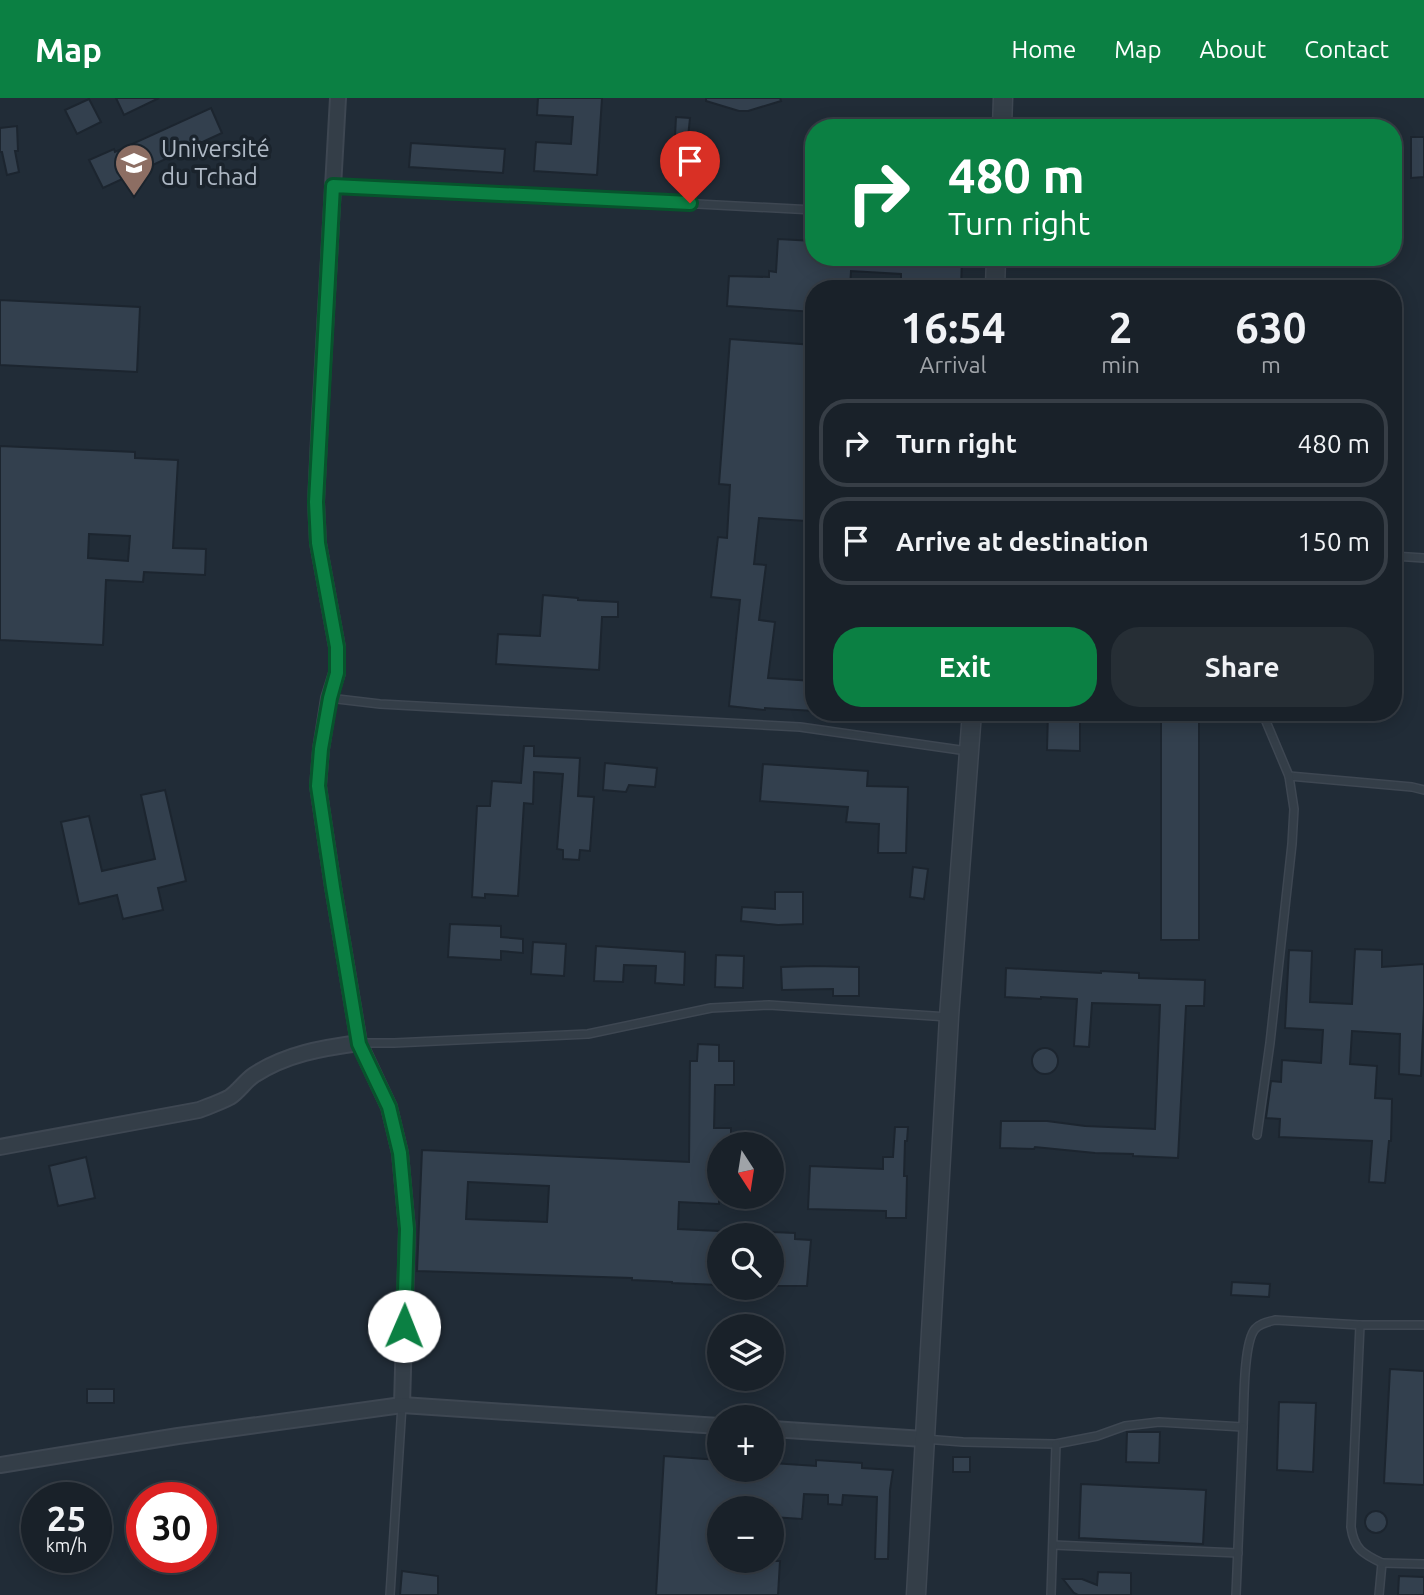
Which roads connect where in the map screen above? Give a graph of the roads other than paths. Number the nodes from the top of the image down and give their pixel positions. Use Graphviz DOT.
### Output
graph roads {
  1 [pos="338,98"];
  2 [pos="1003,98"];
  3 [pos="1002,119"];
  4 [pos="333,186"];
  5 [pos="805,210"];
  6 [pos="1402,557"];
  7 [pos="1424,558"];
  8 [pos="330,698"];
  9 [pos="972,721"];
  10 [pos="1266,721"];
  11 [pos="970,751"];
  12 [pos="1289,776"];
  13 [pos="1424,790"];
  14 [pos="949,1017"];
  15 [pos="359,1044"];
  16 [pos="1257,1135"];
  17 [pos="0,1147"];
  18 [pos="1360,1325"];
  19 [pos="1424,1325"];
  20 [pos="402,1405"];
  21 [pos="707,1425"];
  22 [pos="1243,1427"];
  23 [pos="784,1430"];
  24 [pos="924,1439"];
  25 [pos="1056,1444"];
  26 [pos="0,1465"];
  27 [pos="1053,1545"];
  28 [pos="1238,1553"];
  29 [pos="1382,1563"];
  30 [pos="1424,1564"];
  31 [pos="390,1595"];
  32 [pos="916,1595"];
  33 [pos="1051,1595"];
  34 [pos="1236,1595"];
  35 [pos="1380,1595"];
  1 -- 4 [label="street"];
  2 -- 3 [label="street"];
  4 -- 5 [label="lane"];
  4 -- 8 [label="street"];
  6 -- 7 [label="lane"];
  8 -- 11 [label="lane"];
  8 -- 15 [label="street"];
  9 -- 11 [label="street"];
  10 -- 12 [label="lane"];
  11 -- 14 [label="street"];
  12 -- 13 [label="lane"];
  12 -- 16 [label="lane"];
  14 -- 15 [label="lane"];
  14 -- 24 [label="street"];
  15 -- 17 [label="street"];
  15 -- 20 [label="street"];
  18 -- 19 [label="lane"];
  18 -- 22 [label="lane"];
  18 -- 29 [label="lane"];
  20 -- 21 [label="street"];
  20 -- 26 [label="street"];
  20 -- 31 [label="lane"];
  22 -- 25 [label="lane"];
  22 -- 28 [label="lane"];
  23 -- 24 [label="street"];
  24 -- 25 [label="lane"];
  24 -- 32 [label="street"];
  25 -- 27 [label="lane"];
  27 -- 28 [label="lane"];
  27 -- 33 [label="lane"];
  28 -- 34 [label="lane"];
  29 -- 30 [label="lane"];
  29 -- 35 [label="lane"];
}
